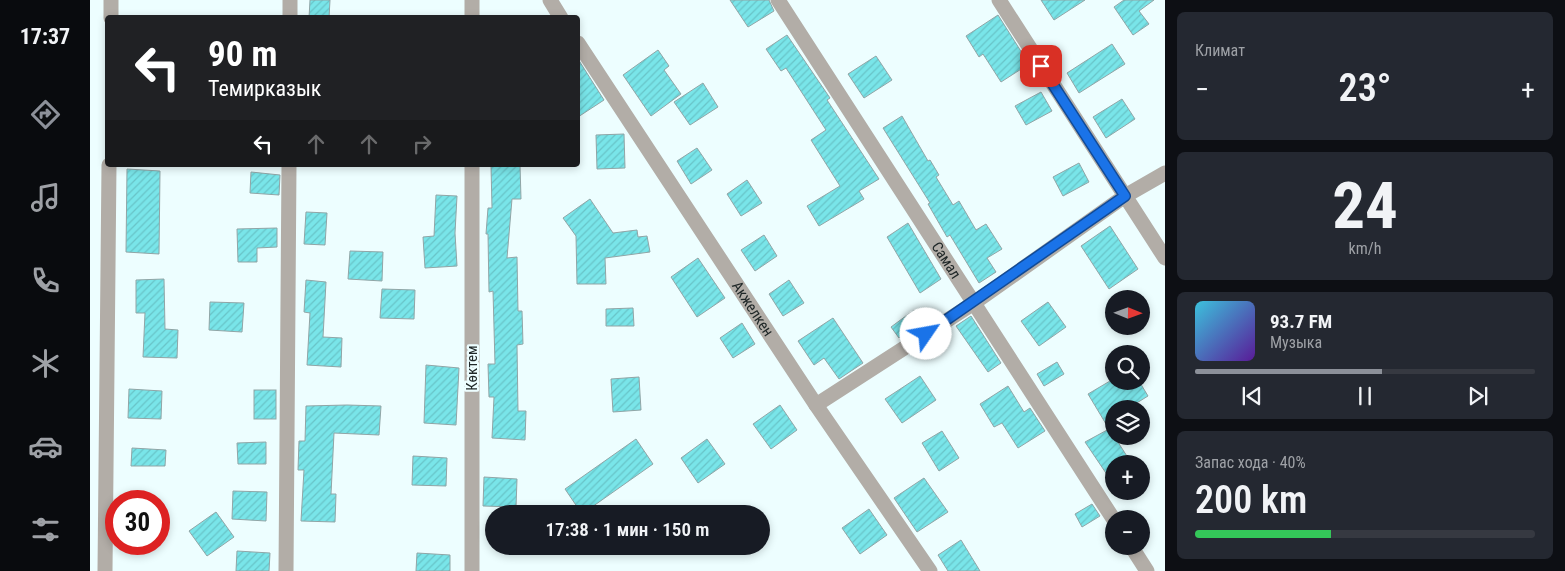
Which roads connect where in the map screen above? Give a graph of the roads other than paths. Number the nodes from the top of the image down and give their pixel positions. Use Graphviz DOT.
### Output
graph roads {
  1 [pos="111,0"];
  2 [pos="290,0"];
  3 [pos="472,0"];
  4 [pos="550,0"];
  5 [pos="778,0"];
  6 [pos="999,0"];
  7 [pos="111,15"];
  8 [pos="290,15"];
  9 [pos="472,15"];
  10 [pos="559,15"];
  11 [pos="580,46"];
  12 [pos="109,167"];
  13 [pos="289,167"];
  14 [pos="472,167"];
  15 [pos="1165,173"];
  16 [pos="1125,196"];
  17 [pos="1165,258"];
  18 [pos="974,303"];
  19 [pos="816,405"];
  20 [pos="1108,510"];
  21 [pos="1137,555"];
  22 [pos="105,571"];
  23 [pos="286,571"];
  24 [pos="472,571"];
  25 [pos="930,571"];
  26 [pos="1147,571"];
  1 -- 7 [label="street"];
  2 -- 8 [label="street"];
  3 -- 9 [label="street"];
  4 -- 10 [label="street"];
  5 -- 18 [label="street, Самал"];
  6 -- 16 [label="street"];
  11 -- 19 [label="street, Акжелкен"];
  12 -- 22 [label="street"];
  13 -- 23 [label="street"];
  14 -- 24 [label="street, Көктем"];
  15 -- 16 [label="street"];
  16 -- 17 [label="street"];
  16 -- 18 [label="street"];
  18 -- 19 [label="street"];
  18 -- 20 [label="street, Самал"];
  19 -- 25 [label="street, Акжелкен"];
  21 -- 26 [label="street"];
}
